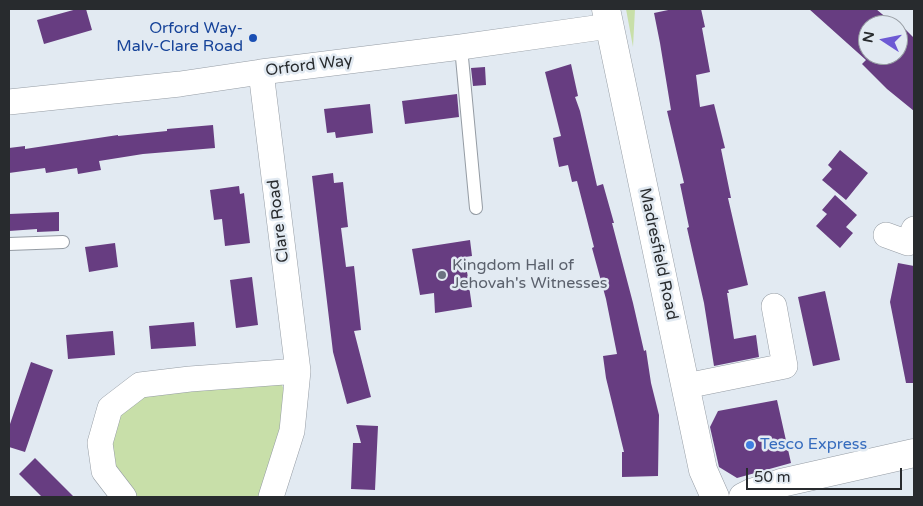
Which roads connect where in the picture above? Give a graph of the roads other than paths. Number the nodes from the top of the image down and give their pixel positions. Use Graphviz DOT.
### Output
graph roads {
  1 [pos="607,17"];
  2 [pos="461,47"];
  3 [pos="261,72"];
  4 [pos="9,102"];
  5 [pos="476,208"];
  6 [pos="914,229"];
  7 [pos="886,235"];
  8 [pos="62,242"];
  9 [pos="9,244"];
  10 [pos="774,306"];
  11 [pos="298,371"];
  12 [pos="686,386"];
  13 [pos="914,453"];
  14 [pos="124,497"];
  15 [pos="271,497"];
  16 [pos="715,497"];
  17 [pos="743,497"];
  1 -- 2 [label="street, Orford Way"];
  1 -- 12 [label="street, Madresfield Road"];
  2 -- 3 [label="street, Orford Way"];
  2 -- 5 [label="lane"];
  3 -- 4 [label="street, Orford Way"];
  3 -- 11 [label="street, Clare Road"];
  6 -- 7 [label="street"];
  8 -- 9 [label="lane"];
  10 -- 12 [label="street"];
  11 -- 14 [label="street"];
  11 -- 15 [label="street, Clare Road"];
  12 -- 16 [label="street, Madresfield Road"];
  13 -- 17 [label="street"];
}
